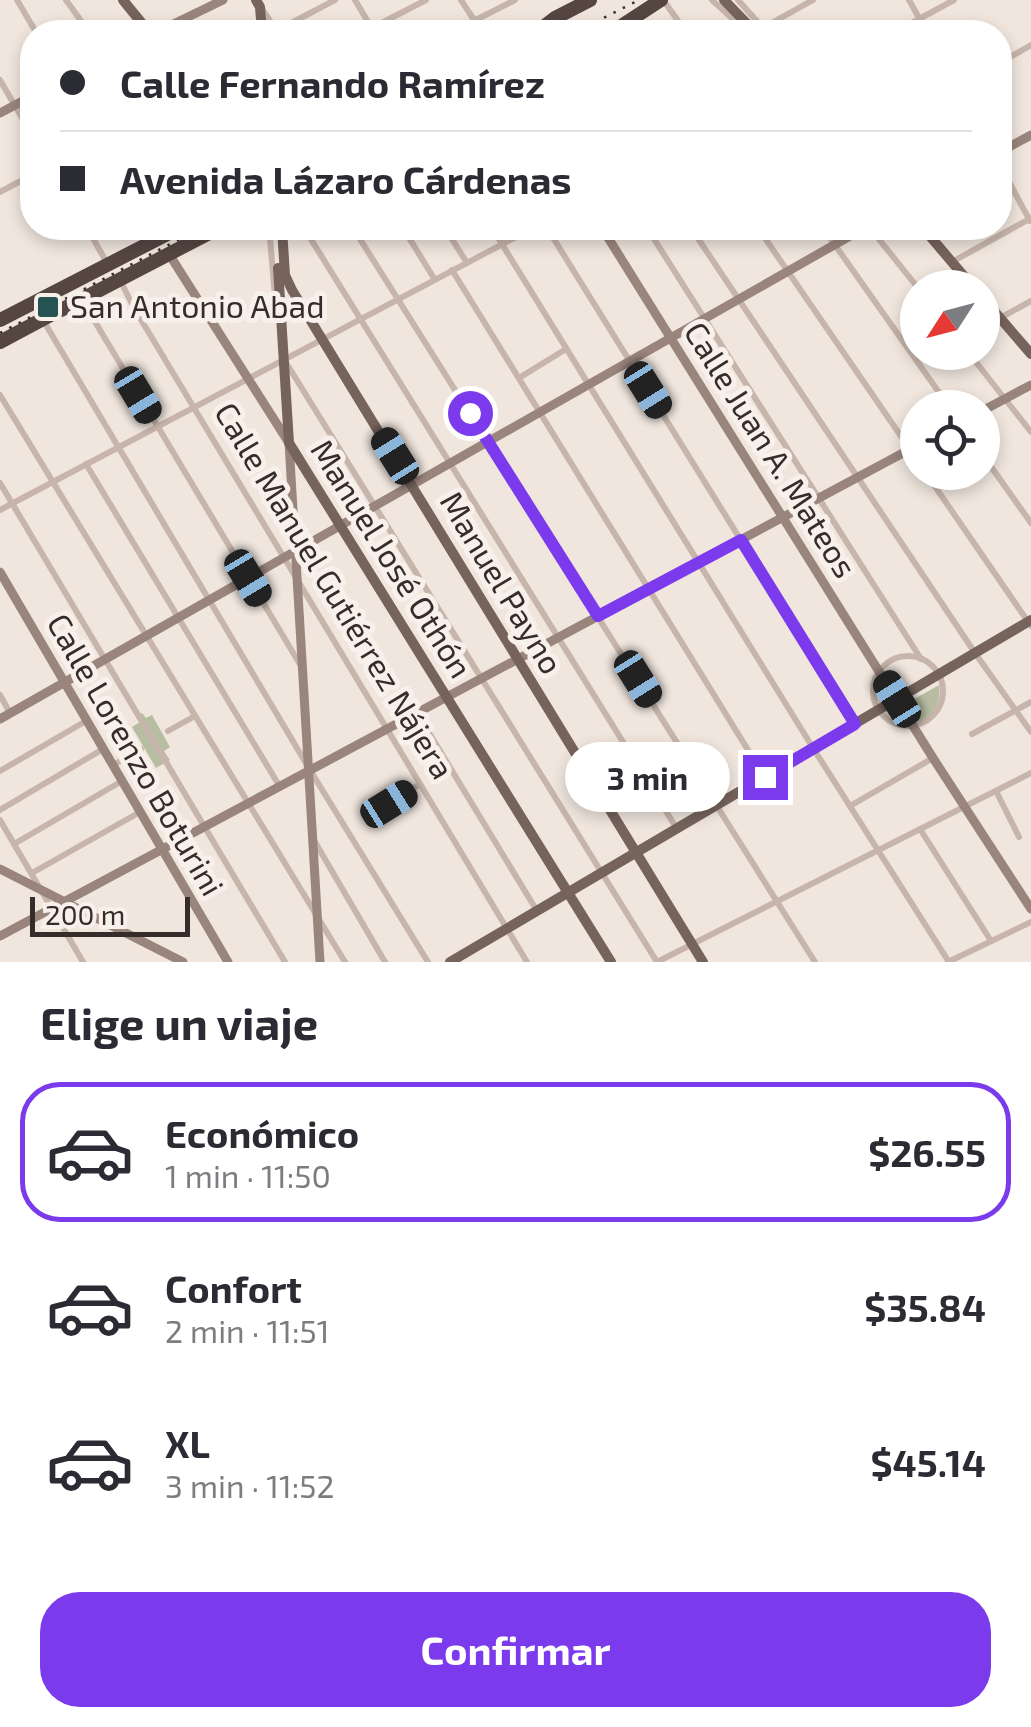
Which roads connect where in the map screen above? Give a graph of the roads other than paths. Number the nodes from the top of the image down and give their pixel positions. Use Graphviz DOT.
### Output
graph roads {
  1 [pos="223,0"];
  2 [pos="334,0"];
  3 [pos="426,0"];
  4 [pos="515,0"];
  5 [pos="590,0"];
  6 [pos="662,0"];
  7 [pos="712,0"];
  8 [pos="724,0"];
  9 [pos="813,0"];
  10 [pos="910,0"];
  11 [pos="954,0"];
  12 [pos="920,19"];
  13 [pos="182,20"];
  14 [pos="298,20"];
  15 [pos="390,20"];
  16 [pos="476,20"];
  17 [pos="553,20"];
  18 [pos="635,20"];
  19 [pos="734,20"];
  20 [pos="747,20"];
  21 [pos="777,20"];
  22 [pos="0,80"];
  23 [pos="20,102"];
  24 [pos="15,105"];
  25 [pos="0,113"];
  26 [pos="20,114"];
  27 [pos="1012,187"];
  28 [pos="1030,220"];
  29 [pos="94,240"];
  30 [pos="144,240"];
  31 [pos="196,240"];
  32 [pos="279,240"];
  33 [pos="280,240"];
  34 [pos="311,240"];
  35 [pos="361,240"];
  36 [pos="410,240"];
  37 [pos="453,240"];
  38 [pos="500,240"];
  39 [pos="510,240"];
  40 [pos="555,240"];
  41 [pos="609,240"];
  42 [pos="655,240"];
  43 [pos="699,240"];
  44 [pos="766,240"];
  45 [pos="832,240"];
  46 [pos="843,240"];
  47 [pos="877,240"];
  48 [pos="933,240"];
  49 [pos="993,240"];
  50 [pos="502,244"];
  51 [pos="835,244"];
  52 [pos="169,254"];
  53 [pos="467,262"];
  54 [pos="952,262"];
  55 [pos="108,264"];
  56 [pos="452,270"];
  57 [pos="903,270"];
  58 [pos="959,270"];
  59 [pos="788,271"];
  60 [pos="119,279"];
  61 [pos="435,280"];
  62 [pos="398,299"];
  63 [pos="739,299"];
  64 [pos="81,300"];
  65 [pos="1031,301"];
  66 [pos="360,318"];
  67 [pos="705,318"];
  68 [pos="1000,318"];
  69 [pos="43,319"];
  70 [pos="0,320"];
  71 [pos="670,337"];
  72 [pos="322,339"];
  73 [pos="0,342"];
  74 [pos="566,349"];
  75 [pos="1031,354"];
  76 [pos="284,360"];
  77 [pos="630,360"];
  78 [pos="982,370"];
  79 [pos="248,378"];
  80 [pos="519,378"];
  81 [pos="588,384"];
  82 [pos="1031,385"];
  83 [pos="937,390"];
  84 [pos="0,395"];
  85 [pos="1005,399"];
  86 [pos="1000,402"];
  87 [pos="195,407"];
  88 [pos="540,412"];
  89 [pos="157,427"];
  90 [pos="900,427"];
  91 [pos="1031,432"];
  92 [pos="488,442"];
  93 [pos="288,443"];
  94 [pos="120,446"];
  95 [pos="900,454"];
  96 [pos="450,463"];
  97 [pos="86,464"];
  98 [pos="858,477"];
  99 [pos="1000,479"];
  100 [pos="53,482"];
  101 [pos="0,483"];
  102 [pos="412,484"];
  103 [pos="938,490"];
  104 [pos="819,498"];
  105 [pos="12,504"];
  106 [pos="375,506"];
  107 [pos="0,510"];
  108 [pos="782,518"];
  109 [pos="1031,523"];
  110 [pos="340,526"];
  111 [pos="741,540"];
  112 [pos="296,551"];
  113 [pos="284,557"];
  114 [pos="698,562"];
  115 [pos="0,572"];
  116 [pos="248,578"];
  117 [pos="296,578"];
  118 [pos="649,589"];
  119 [pos="209,600"];
  120 [pos="598,616"];
  121 [pos="178,618"];
  122 [pos="1030,623"];
  123 [pos="146,636"];
  124 [pos="557,638"];
  125 [pos="975,653"];
  126 [pos="106,659"];
  127 [pos="519,659"];
  128 [pos="921,659"];
  129 [pos="301,666"];
  130 [pos="879,672"];
  131 [pos="939,674"];
  132 [pos="481,679"];
  133 [pos="64,682"];
  134 [pos="0,696"];
  135 [pos="447,697"];
  136 [pos="897,699"];
  137 [pos="1031,702"];
  138 [pos="878,710"];
  139 [pos="1016,710"];
  140 [pos="10,713"];
  141 [pos="417,713"];
  142 [pos="194,716"];
  143 [pos="0,718"];
  144 [pos="86,721"];
  145 [pos="855,724"];
  146 [pos="914,726"];
  147 [pos="388,729"];
  148 [pos="168,731"];
  149 [pos="1031,732"];
  150 [pos="972,734"];
  151 [pos="813,748"];
  152 [pos="103,749"];
  153 [pos="141,749"];
  154 [pos="933,758"];
  155 [pos="113,766"];
  156 [pos="310,770"];
  157 [pos="0,771"];
  158 [pos="1031,773"];
  159 [pos="765,777"];
  160 [pos="122,781"];
  161 [pos="420,784"];
  162 [pos="280,787"];
  163 [pos="996,791"];
  164 [pos="247,804"];
  165 [pos="389,804"];
  166 [pos="717,805"];
  167 [pos="850,806"];
  168 [pos="964,807"];
  169 [pos="0,810"];
  170 [pos="140,812"];
  171 [pos="0,820"];
  172 [pos="205,827"];
  173 [pos="677,828"];
  174 [pos="920,829"];
  175 [pos="1019,836"];
  176 [pos="312,838"];
  177 [pos="13,842"];
  178 [pos="0,846"];
  179 [pos="162,850"];
  180 [pos="877,850"];
  181 [pos="636,853"];
  182 [pos="0,870"];
  183 [pos="32,873"];
  184 [pos="602,873"];
  185 [pos="42,892"];
  186 [pos="568,892"];
  187 [pos="777,901"];
  188 [pos="63,902"];
  189 [pos="52,908"];
  190 [pos="1031,909"];
  191 [pos="537,910"];
  192 [pos="316,914"];
  193 [pos="1031,922"];
  194 [pos="507,928"];
  195 [pos="0,936"];
  196 [pos="991,941"];
  197 [pos="693,946"];
  198 [pos="178,961"];
  199 [pos="83,962"];
  200 [pos="228,962"];
  201 [pos="284,962"];
  202 [pos="320,962"];
  203 [pos="345,962"];
  204 [pos="385,962"];
  205 [pos="428,962"];
  206 [pos="450,962"];
  207 [pos="527,962"];
  208 [pos="610,962"];
  209 [pos="657,962"];
  210 [pos="703,962"];
  211 [pos="815,962"];
  212 [pos="948,962"];
  1 -- 13 [label="street"];
  2 -- 14 [label="street"];
  3 -- 15 [label="street"];
  4 -- 16 [label="street"];
  5 -- 17 [label="highway"];
  6 -- 18 [label="highway"];
  7 -- 19 [label="street"];
  8 -- 20 [label="main road"];
  9 -- 21 [label="street"];
  10 -- 12 [label="street"];
  11 -- 12 [label="street"];
  22 -- 24 [label="street"];
  23 -- 24 [label="street"];
  24 -- 25 [label="street"];
  24 -- 26 [label="street"];
  27 -- 28 [label="street"];
  29 -- 55 [label="street"];
  30 -- 55 [label="highway"];
  31 -- 52 [label="highway"];
  32 -- 76 [label="main road"];
  33 -- 72 [label="main road, Manuel Payno"];
  34 -- 66 [label="street"];
  35 -- 62 [label="street"];
  36 -- 61 [label="street"];
  37 -- 53 [label="street"];
  38 -- 50 [label="street"];
  39 -- 50 [label="street"];
  40 -- 77 [label="street"];
  41 -- 71 [label="street, Calle Juan A. Mateos"];
  42 -- 67 [label="street"];
  43 -- 63 [label="street"];
  44 -- 59 [label="street"];
  45 -- 51 [label="street"];
  46 -- 51 [label="street"];
  47 -- 57 [label="street"];
  48 -- 54 [label="main road"];
  49 -- 54 [label="street"];
  50 -- 53 [label="street"];
  50 -- 74 [label="street"];
  51 -- 59 [label="street"];
  51 -- 83 [label="street"];
  52 -- 60 [label="highway"];
  52 -- 79 [label="street, Manuel José Othón"];
  53 -- 56 [label="street"];
  54 -- 58 [label="main road"];
  55 -- 70 [label="highway"];
  56 -- 61 [label="street"];
  56 -- 80 [label="street"];
  59 -- 63 [label="street"];
  59 -- 90 [label="street"];
  60 -- 64 [label="highway"];
  60 -- 87 [label="street, Calle Manuel Gutiérrez Nájera"];
  61 -- 62 [label="street"];
  62 -- 66 [label="street"];
  62 -- 92 [label="street"];
  63 -- 67 [label="street"];
  63 -- 98 [label="street"];
  64 -- 69 [label="highway"];
  64 -- 89 [label="street"];
  65 -- 68 [label="street"];
  66 -- 72 [label="street"];
  66 -- 96 [label="street"];
  67 -- 71 [label="street"];
  67 -- 104 [label="street"];
  68 -- 75 [label="main road"];
  69 -- 73 [label="highway"];
  69 -- 94 [label="street"];
  71 -- 77 [label="street"];
  71 -- 108 [label="street, Calle Juan A. Mateos"];
  72 -- 76 [label="street"];
  72 -- 102 [label="main road, Manuel Payno"];
  74 -- 80 [label="street"];
  74 -- 81 [label="street"];
  76 -- 79 [label="street"];
  76 -- 93 [label="main road"];
  76 -- 106 [label="street"];
  77 -- 81 [label="street"];
  77 -- 111 [label="street"];
  78 -- 85 [label="street"];
  79 -- 87 [label="street"];
  79 -- 93 [label="street, Manuel José Othón"];
  80 -- 88 [label="street"];
  81 -- 88 [label="street"];
  81 -- 114 [label="street"];
  82 -- 85 [label="street"];
  84 -- 100 [label="street"];
  85 -- 86 [label="street"];
  85 -- 91 [label="street"];
  87 -- 89 [label="street"];
  87 -- 113 [label="street, Calle Manuel Gutiérrez Nájera"];
  88 -- 92 [label="street"];
  88 -- 118 [label="street"];
  89 -- 94 [label="street"];
  89 -- 116 [label="street"];
  92 -- 96 [label="street"];
  92 -- 120 [label="street"];
  93 -- 110 [label="main road, Manuel José Othón"];
  93 -- 112 [label="street"];
  94 -- 97 [label="street"];
  94 -- 119 [label="street"];
  95 -- 98 [label="street"];
  96 -- 102 [label="street"];
  96 -- 124 [label="street"];
  97 -- 100 [label="street"];
  97 -- 121 [label="street"];
  98 -- 104 [label="street"];
  98 -- 125 [label="street"];
  99 -- 109 [label="street"];
  100 -- 105 [label="street"];
  100 -- 123 [label="street"];
  101 -- 105 [label="street"];
  102 -- 106 [label="street"];
  102 -- 127 [label="main road, Manuel Payno"];
  103 -- 122 [label="street"];
  104 -- 108 [label="street"];
  104 -- 128 [label="street"];
  105 -- 107 [label="street"];
  105 -- 126 [label="street"];
  106 -- 110 [label="street"];
  106 -- 132 [label="street"];
  108 -- 111 [label="street"];
  108 -- 130 [label="street, Calle Juan A. Mateos"];
  110 -- 112 [label="street"];
  110 -- 135 [label="main road, Manuel José Othón"];
  111 -- 114 [label="street"];
  111 -- 145 [label="street"];
  112 -- 113 [label="street"];
  112 -- 117 [label="street"];
  113 -- 116 [label="street"];
  113 -- 117 [label="street, Calle Manuel Gutiérrez Nájera"];
  114 -- 118 [label="street"];
  114 -- 151 [label="street"];
  115 -- 133 [label="street, Calle Lorenzo Boturini"];
  116 -- 119 [label="street"];
  116 -- 129 [label="street"];
  117 -- 129 [label="street"];
  117 -- 147 [label="street, Calle Manuel Gutiérrez Nájera"];
  118 -- 120 [label="street"];
  118 -- 159 [label="street"];
  119 -- 121 [label="street"];
  119 -- 156 [label="street"];
  120 -- 124 [label="street"];
  120 -- 166 [label="street"];
  121 -- 123 [label="street"];
  121 -- 162 [label="street"];
  122 -- 125 [label="main road"];
  123 -- 126 [label="street"];
  123 -- 142 [label="street"];
  124 -- 127 [label="street"];
  124 -- 173 [label="street"];
  125 -- 131 [label="main road"];
  125 -- 139 [label="street"];
  126 -- 133 [label="street"];
  126 -- 172 [label="street"];
  127 -- 132 [label="street"];
  127 -- 181 [label="main road, Manuel Payno"];
  128 -- 130 [label="street"];
  128 -- 131 [label="street"];
  129 -- 156 [label="street"];
  130 -- 136 [label="street, Calle Juan A. Mateos"];
  130 -- 138 [label="street"];
  131 -- 136 [label="main road"];
  131 -- 146 [label="street"];
  132 -- 135 [label="street"];
  132 -- 184 [label="street"];
  133 -- 140 [label="street"];
  133 -- 144 [label="street, Calle Lorenzo Boturini"];
  134 -- 140 [label="street"];
  135 -- 141 [label="street"];
  135 -- 186 [label="main road, Manuel José Othón"];
  136 -- 138 [label="main road"];
  136 -- 146 [label="street, Calle Juan A. Mateos"];
  137 -- 139 [label="street"];
  138 -- 145 [label="main road"];
  138 -- 146 [label="street"];
  139 -- 149 [label="street"];
  139 -- 150 [label="street"];
  140 -- 143 [label="street"];
  141 -- 147 [label="street"];
  141 -- 191 [label="street"];
  142 -- 148 [label="street"];
  142 -- 164 [label="street"];
  144 -- 152 [label="street, Calle Lorenzo Boturini"];
  144 -- 157 [label="street"];
  145 -- 151 [label="main road"];
  146 -- 154 [label="street, Calle Juan A. Mateos"];
  147 -- 156 [label="street"];
  147 -- 161 [label="street, Calle Manuel Gutiérrez Nájera"];
  151 -- 159 [label="main road"];
  151 -- 167 [label="street"];
  152 -- 155 [label="street, Calle Lorenzo Boturini"];
  152 -- 169 [label="street"];
  153 -- 155 [label="street"];
  154 -- 167 [label="street"];
  154 -- 168 [label="street, Calle Juan A. Mateos"];
  155 -- 160 [label="street, Calle Lorenzo Boturini"];
  156 -- 162 [label="street"];
  156 -- 176 [label="street"];
  156 -- 205 [label="street"];
  158 -- 163 [label="street"];
  159 -- 166 [label="main road"];
  160 -- 170 [label="street, Calle Lorenzo Boturini"];
  160 -- 177 [label="street"];
  161 -- 165 [label="street"];
  161 -- 194 [label="street, Calle Manuel Gutiérrez Nájera"];
  162 -- 164 [label="street"];
  163 -- 168 [label="street"];
  163 -- 175 [label="street"];
  164 -- 172 [label="street"];
  164 -- 192 [label="street"];
  166 -- 173 [label="main road"];
  166 -- 187 [label="street"];
  167 -- 180 [label="street"];
  168 -- 174 [label="street"];
  168 -- 190 [label="street, Calle Juan A. Mateos"];
  170 -- 179 [label="street, Calle Lorenzo Boturini"];
  170 -- 183 [label="street"];
  171 -- 177 [label="street"];
  172 -- 179 [label="street"];
  172 -- 201 [label="street"];
  173 -- 181 [label="main road"];
  174 -- 180 [label="street"];
  174 -- 196 [label="street"];
  176 -- 192 [label="street"];
  176 -- 204 [label="street"];
  177 -- 178 [label="street"];
  177 -- 183 [label="street"];
  179 -- 188 [label="street"];
  179 -- 200 [label="street, Calle Lorenzo Boturini"];
  180 -- 187 [label="street"];
  180 -- 212 [label="street"];
  181 -- 184 [label="main road"];
  181 -- 197 [label="main road, Manuel Payno"];
  182 -- 185 [label="street"];
  183 -- 185 [label="street"];
  184 -- 186 [label="main road"];
  184 -- 209 [label="street"];
  185 -- 188 [label="street"];
  185 -- 189 [label="street"];
  186 -- 191 [label="main road"];
  186 -- 208 [label="main road, Manuel José Othón"];
  187 -- 197 [label="street"];
  187 -- 211 [label="street"];
  188 -- 189 [label="street"];
  188 -- 198 [label="street"];
  189 -- 195 [label="street"];
  189 -- 199 [label="street"];
  191 -- 194 [label="main road"];
  192 -- 202 [label="street"];
  192 -- 203 [label="street"];
  193 -- 196 [label="street"];
  194 -- 206 [label="main road"];
  194 -- 207 [label="street, Calle Manuel Gutiérrez Nájera"];
  196 -- 212 [label="street"];
  197 -- 209 [label="street"];
  197 -- 210 [label="main road, Manuel Payno"];
}
